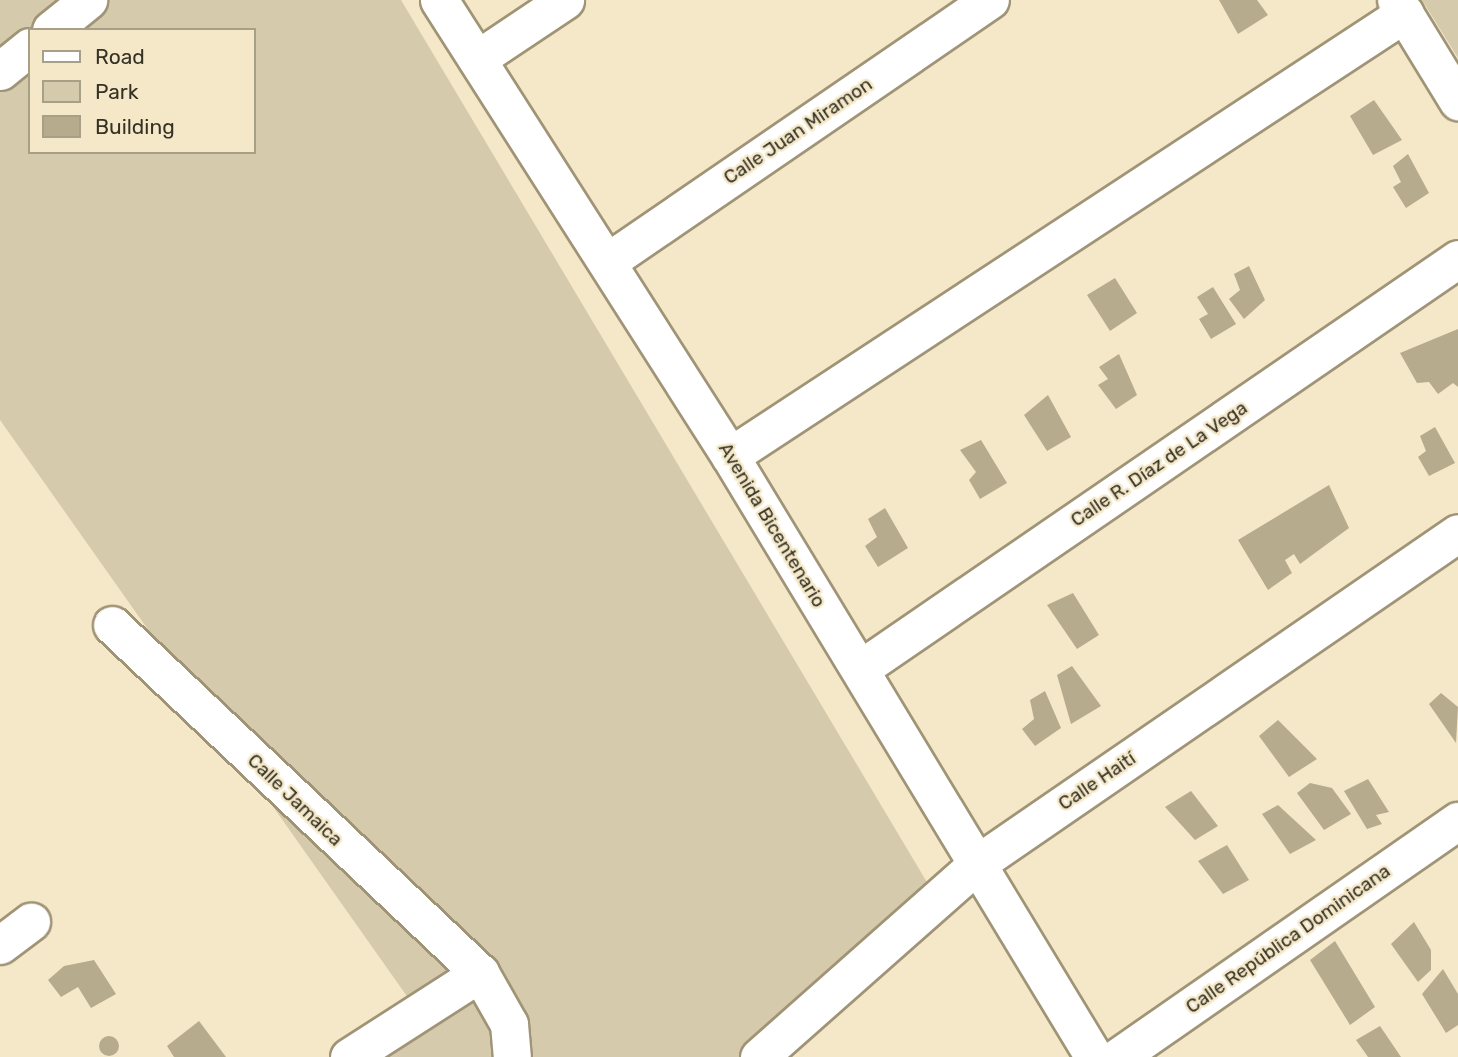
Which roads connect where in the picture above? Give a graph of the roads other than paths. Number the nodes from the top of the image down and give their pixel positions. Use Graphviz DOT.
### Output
graph roads {
  1 [pos="88,0"];
  2 [pos="439,0"];
  3 [pos="565,0"];
  4 [pos="990,0"];
  5 [pos="1400,7"];
  6 [pos="53,28"];
  7 [pos="28,49"];
  8 [pos="477,59"];
  9 [pos="0,71"];
  10 [pos="1458,101"];
  11 [pos="1458,258"];
  12 [pos="607,262"];
  13 [pos="730,456"];
  14 [pos="1458,533"];
  15 [pos="112,625"];
  16 [pos="860,669"];
  17 [pos="1458,821"];
  18 [pos="978,863"];
  19 [pos="31,922"];
  20 [pos="0,945"];
  21 [pos="480,973"];
  22 [pos="349,1057"];
  23 [pos="512,1057"];
  24 [pos="759,1057"];
  25 [pos="1094,1057"];
  26 [pos="1118,1057"];
  1 -- 6 [label="street"];
  2 -- 8 [label="street, Avenida Bicentenario"];
  3 -- 8 [label="street"];
  4 -- 12 [label="street, Calle Juan Miramon"];
  5 -- 10 [label="street"];
  5 -- 13 [label="street"];
  7 -- 9 [label="street"];
  8 -- 12 [label="street, Avenida Bicentenario"];
  11 -- 16 [label="street, Calle R. Díaz de La Vega"];
  12 -- 13 [label="street, Avenida Bicentenario"];
  13 -- 16 [label="street, Avenida Bicentenario"];
  14 -- 18 [label="street, Calle Haití"];
  15 -- 21 [label="street, Calle Jamaica"];
  16 -- 18 [label="street, Avenida Bicentenario"];
  17 -- 26 [label="street, Calle República Dominicana"];
  18 -- 24 [label="street, Calle Haití"];
  18 -- 25 [label="street, Avenida Bicentenario"];
  19 -- 20 [label="street"];
  21 -- 22 [label="street"];
  21 -- 23 [label="street, Calle Jamaica"];
}
